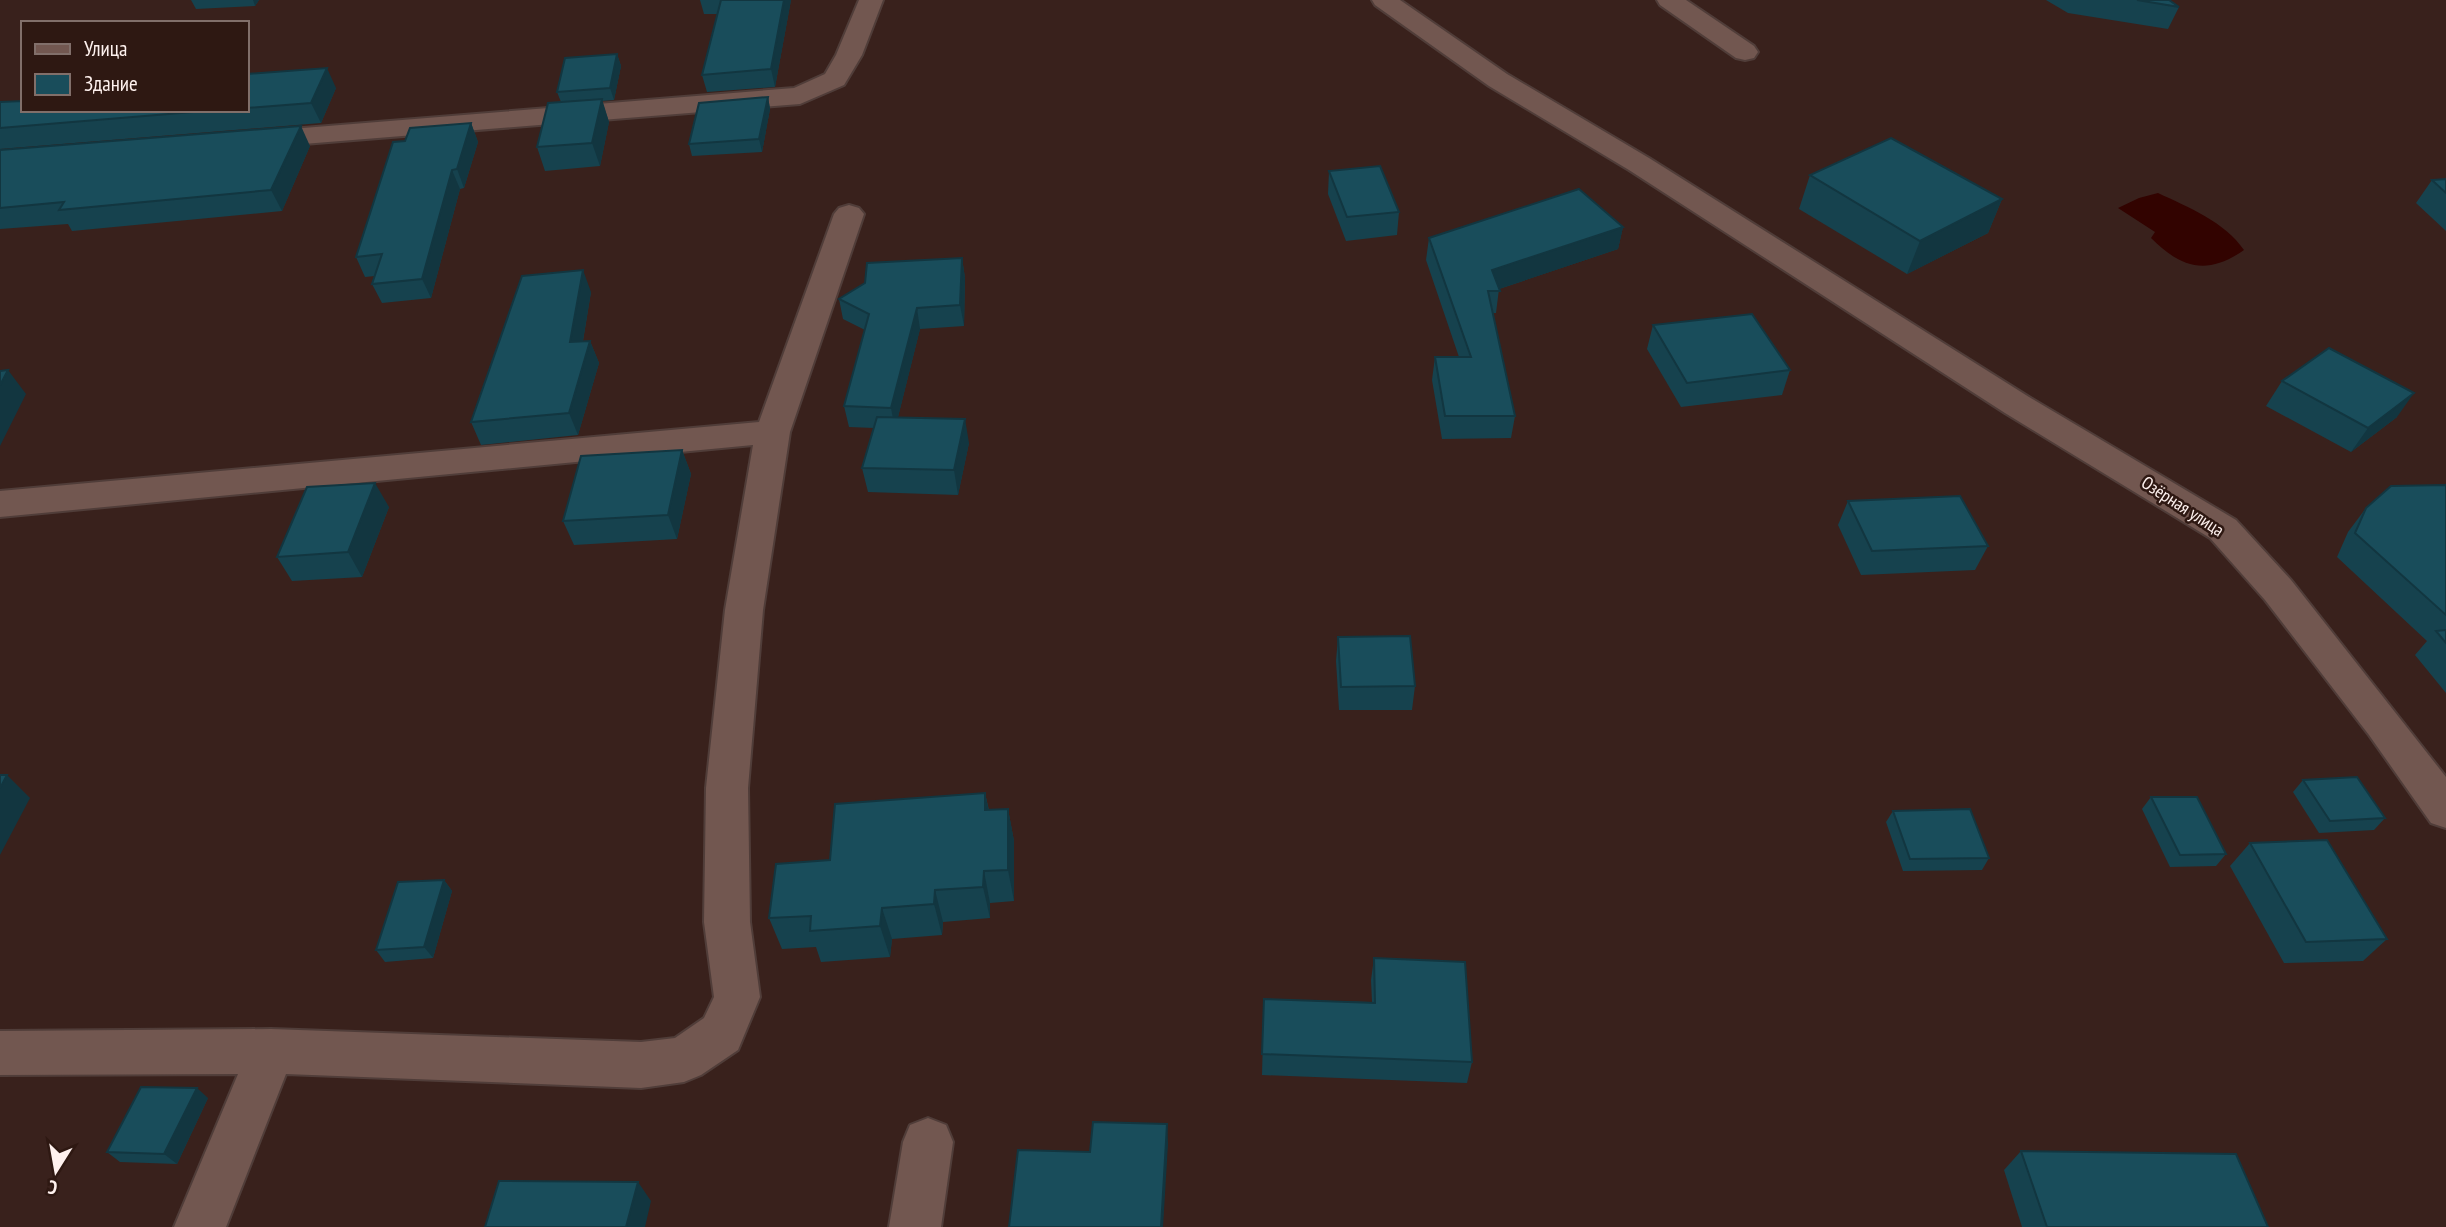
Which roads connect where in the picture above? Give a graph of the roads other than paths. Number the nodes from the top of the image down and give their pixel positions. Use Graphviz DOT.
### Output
graph roads {
  1 [pos="871,0"];
  2 [pos="1384,0"];
  3 [pos="1669,0"];
  4 [pos="1745,52"];
  5 [pos="223,143"];
  6 [pos="849,214"];
  7 [pos="774,432"];
  8 [pos="0,503"];
  9 [pos="2446,810"];
  10 [pos="271,1052"];
  11 [pos="0,1053"];
  12 [pos="928,1142"];
  13 [pos="200,1227"];
  14 [pos="915,1227"];
  1 -- 5 [label="street"];
  2 -- 9 [label="street, Озёрная улица"];
  3 -- 4 [label="street"];
  6 -- 7 [label="street"];
  7 -- 8 [label="street"];
  7 -- 10 [label="street"];
  10 -- 11 [label="street"];
  10 -- 13 [label="street"];
  12 -- 14 [label="street"];
}
